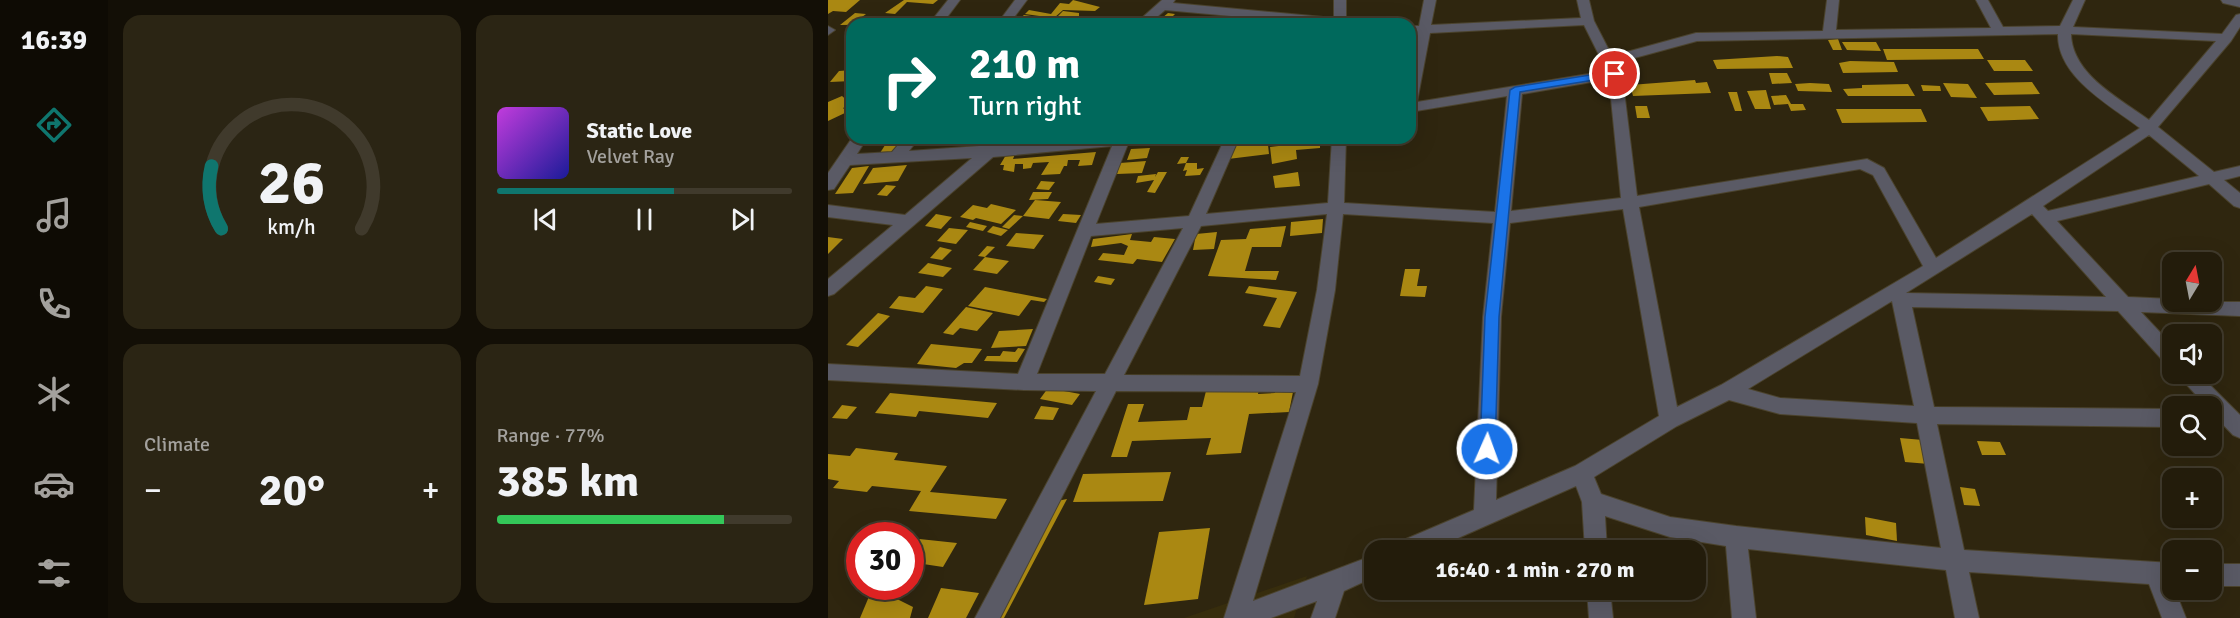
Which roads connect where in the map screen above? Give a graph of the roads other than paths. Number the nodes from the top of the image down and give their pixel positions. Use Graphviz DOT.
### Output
graph roads {
  1 [pos="954,0"];
  2 [pos="1021,0"];
  3 [pos="1340,0"];
  4 [pos="1430,0"];
  5 [pos="1583,0"];
  6 [pos="1833,0"];
  7 [pos="1982,0"];
  8 [pos="2079,0"];
  9 [pos="2227,0"];
  10 [pos="1166,3"];
  11 [pos="2240,3"];
  12 [pos="940,18"];
  13 [pos="1007,18"];
  14 [pos="1148,18"];
  15 [pos="1296,18"];
  16 [pos="1340,18"];
  17 [pos="2240,18"];
  18 [pos="1588,21"];
  19 [pos="1417,29"];
  20 [pos="2064,30"];
  21 [pos="1999,32"];
  22 [pos="1829,33"];
  23 [pos="2226,38"];
  24 [pos="1612,67"];
  25 [pos="1515,90"];
  26 [pos="1416,107"];
  27 [pos="2150,128"];
  28 [pos="856,144"];
  29 [pos="907,144"];
  30 [pos="999,144"];
  31 [pos="1078,144"];
  32 [pos="1120,144"];
  33 [pos="1229,144"];
  34 [pos="1339,144"];
  35 [pos="989,152"];
  36 [pos="897,157"];
  37 [pos="846,160"];
  38 [pos="2240,171"];
  39 [pos="2212,178"];
  40 [pos="828,185"];
  41 [pos="2240,202"];
  42 [pos="1630,203"];
  43 [pos="1336,208"];
  44 [pos="828,211"];
  45 [pos="2039,212"];
  46 [pos="1502,218"];
  47 [pos="909,221"];
  48 [pos="1194,222"];
  49 [pos="1085,231"];
  50 [pos="1934,269"];
  51 [pos="828,289"];
  52 [pos="1898,295"];
  53 [pos="2121,304"];
  54 [pos="2240,309"];
  55 [pos="2162,347"];
  56 [pos="828,372"];
  57 [pos="1024,382"];
  58 [pos="1109,384"];
  59 [pos="1308,384"];
  60 [pos="2196,384"];
  61 [pos="1728,392"];
  62 [pos="1924,415"];
  63 [pos="2162,418"];
  64 [pos="1670,420"];
  65 [pos="2230,421"];
  66 [pos="1582,472"];
  67 [pos="1593,502"];
  68 [pos="1485,515"];
  69 [pos="1736,537"];
  70 [pos="1429,540"];
  71 [pos="1595,540"];
  72 [pos="1954,560"];
  73 [pos="1364,570"];
  74 [pos="2162,574"];
  75 [pos="2222,574"];
  76 [pos="2240,575"];
  77 [pos="1335,583"];
  78 [pos="1600,600"];
  79 [pos="2170,600"];
  80 [pos="987,618"];
  81 [pos="1237,618"];
  82 [pos="1323,618"];
  83 [pos="1601,618"];
  84 [pos="1744,618"];
  85 [pos="1967,618"];
  86 [pos="2174,618"];
  1 -- 12 [label="street"];
  2 -- 13 [label="street"];
  3 -- 16 [label="street"];
  4 -- 19 [label="street"];
  5 -- 18 [label="street"];
  6 -- 22 [label="street"];
  7 -- 21 [label="street"];
  8 -- 20 [label="street"];
  9 -- 11 [label="street"];
  10 -- 14 [label="street"];
  10 -- 15 [label="street"];
  17 -- 23 [label="street"];
  18 -- 19 [label="street"];
  18 -- 24 [label="street"];
  20 -- 21 [label="street"];
  20 -- 23 [label="street"];
  20 -- 27 [label="street"];
  21 -- 22 [label="street"];
  22 -- 24 [label="street"];
  23 -- 27 [label="street"];
  24 -- 25 [label="street"];
  24 -- 42 [label="street"];
  25 -- 26 [label="street"];
  25 -- 46 [label="street"];
  27 -- 39 [label="street"];
  27 -- 45 [label="street"];
  28 -- 37 [label="street"];
  29 -- 36 [label="street"];
  30 -- 35 [label="street"];
  31 -- 35 [label="street"];
  32 -- 49 [label="street"];
  33 -- 48 [label="street"];
  34 -- 43 [label="street"];
  35 -- 36 [label="street"];
  35 -- 47 [label="street"];
  36 -- 37 [label="street"];
  37 -- 40 [label="street"];
  38 -- 39 [label="street"];
  39 -- 41 [label="street"];
  39 -- 45 [label="street"];
  42 -- 46 [label="street"];
  42 -- 50 [label="street"];
  42 -- 64 [label="street"];
  43 -- 46 [label="street"];
  43 -- 48 [label="street"];
  43 -- 59 [label="street"];
  44 -- 47 [label="street"];
  45 -- 50 [label="street"];
  45 -- 53 [label="street"];
  46 -- 68 [label="street"];
  47 -- 51 [label="street"];
  48 -- 49 [label="street"];
  48 -- 58 [label="street"];
  49 -- 57 [label="street"];
  50 -- 52 [label="street"];
  52 -- 53 [label="street"];
  52 -- 61 [label="street"];
  52 -- 62 [label="street"];
  53 -- 54 [label="street"];
  53 -- 55 [label="street"];
  56 -- 57 [label="street"];
  57 -- 58 [label="street"];
  58 -- 59 [label="street"];
  58 -- 80 [label="street"];
  59 -- 81 [label="street"];
  60 -- 65 [label="street"];
  61 -- 62 [label="street"];
  61 -- 64 [label="street"];
  62 -- 63 [label="street"];
  62 -- 72 [label="street"];
  64 -- 66 [label="street"];
  66 -- 67 [label="street"];
  66 -- 68 [label="street"];
  67 -- 69 [label="street"];
  67 -- 71 [label="street"];
  68 -- 70 [label="street"];
  69 -- 72 [label="street"];
  69 -- 84 [label="street"];
  72 -- 74 [label="street"];
  72 -- 85 [label="street"];
  73 -- 77 [label="street"];
  75 -- 76 [label="street"];
  77 -- 81 [label="street"];
  77 -- 82 [label="street"];
  78 -- 83 [label="street"];
  79 -- 86 [label="street"];
}
